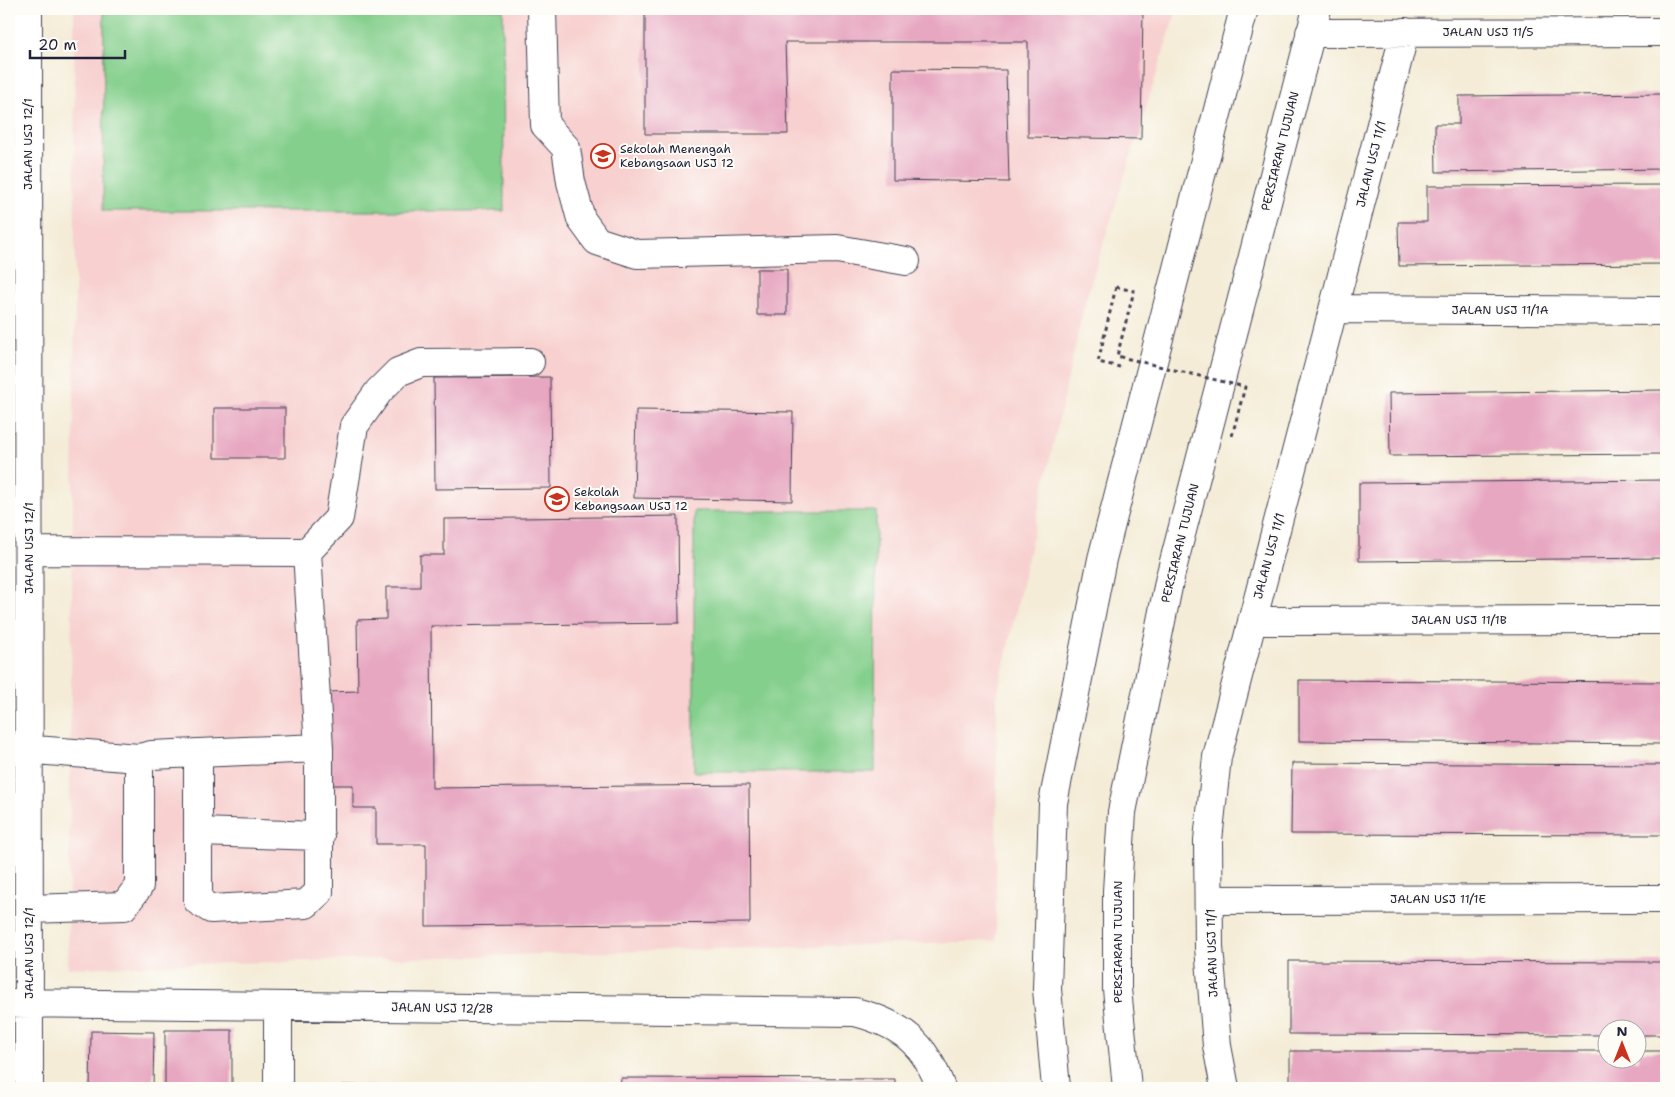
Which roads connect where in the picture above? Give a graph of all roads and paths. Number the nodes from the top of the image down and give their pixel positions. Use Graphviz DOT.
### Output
graph roads {
  1 [pos="28,9"];
  2 [pos="542,9"];
  3 [pos="1244,9"];
  4 [pos="1313,21"];
  5 [pos="1405,32"];
  6 [pos="1666,32"];
  7 [pos="18,255"];
  8 [pos="906,261"];
  9 [pos="1334,309"];
  10 [pos="1666,311"];
  11 [pos="530,362"];
  12 [pos="1150,375"];
  13 [pos="1232,436"];
  14 [pos="19,503"];
  15 [pos="29,551"];
  16 [pos="307,552"];
  17 [pos="1666,620"];
  18 [pos="1252,621"];
  19 [pos="19,748"];
  20 [pos="318,748"];
  21 [pos="198,753"];
  22 [pos="139,758"];
  23 [pos="198,832"];
  24 [pos="320,836"];
  25 [pos="1666,899"];
  26 [pos="1210,900"];
  27 [pos="29,910"];
  28 [pos="19,1004"];
  29 [pos="278,1006"];
  30 [pos="29,1088"];
  31 [pos="278,1088"];
  32 [pos="942,1088"];
  33 [pos="1056,1088"];
  34 [pos="1127,1088"];
  35 [pos="1224,1088"];
  1 -- 7 [label="street, JALAN USJ 12/1"];
  2 -- 8 [label="street"];
  3 -- 12 [label="street"];
  4 -- 5 [label="street, JALAN USJ 11/5"];
  4 -- 34 [label="street, PERSIARAN TUJUAN"];
  5 -- 6 [label="street, JALAN USJ 11/5"];
  5 -- 9 [label="street, JALAN USJ 11/1"];
  7 -- 14 [label="street, JALAN USJ 12/1"];
  9 -- 10 [label="street, JALAN USJ 11/1A"];
  9 -- 18 [label="street, JALAN USJ 11/1"];
  11 -- 16 [label="street"];
  12 -- 13 [label="path, bridge"];
  12 -- 33 [label="street"];
  14 -- 15 [label="street, JALAN USJ 12/1"];
  15 -- 16 [label="street"];
  15 -- 19 [label="street, JALAN USJ 12/1"];
  16 -- 20 [label="street"];
  17 -- 18 [label="street, JALAN USJ 11/1B"];
  18 -- 26 [label="street, JALAN USJ 11/1"];
  19 -- 22 [label="street"];
  19 -- 27 [label="street, JALAN USJ 12/1"];
  20 -- 21 [label="street"];
  20 -- 24 [label="street"];
  21 -- 22 [label="street"];
  21 -- 23 [label="street"];
  22 -- 27 [label="street"];
  23 -- 24 [label="street"];
  23 -- 24 [label="street"];
  25 -- 26 [label="street, JALAN USJ 11/1E"];
  26 -- 35 [label="street, JALAN USJ 11/1"];
  27 -- 28 [label="street, JALAN USJ 12/1"];
  28 -- 29 [label="street, JALAN USJ 12/2B"];
  28 -- 30 [label="street, JALAN USJ 12/1"];
  29 -- 31 [label="street"];
  29 -- 32 [label="street, JALAN USJ 12/2B"];
}
